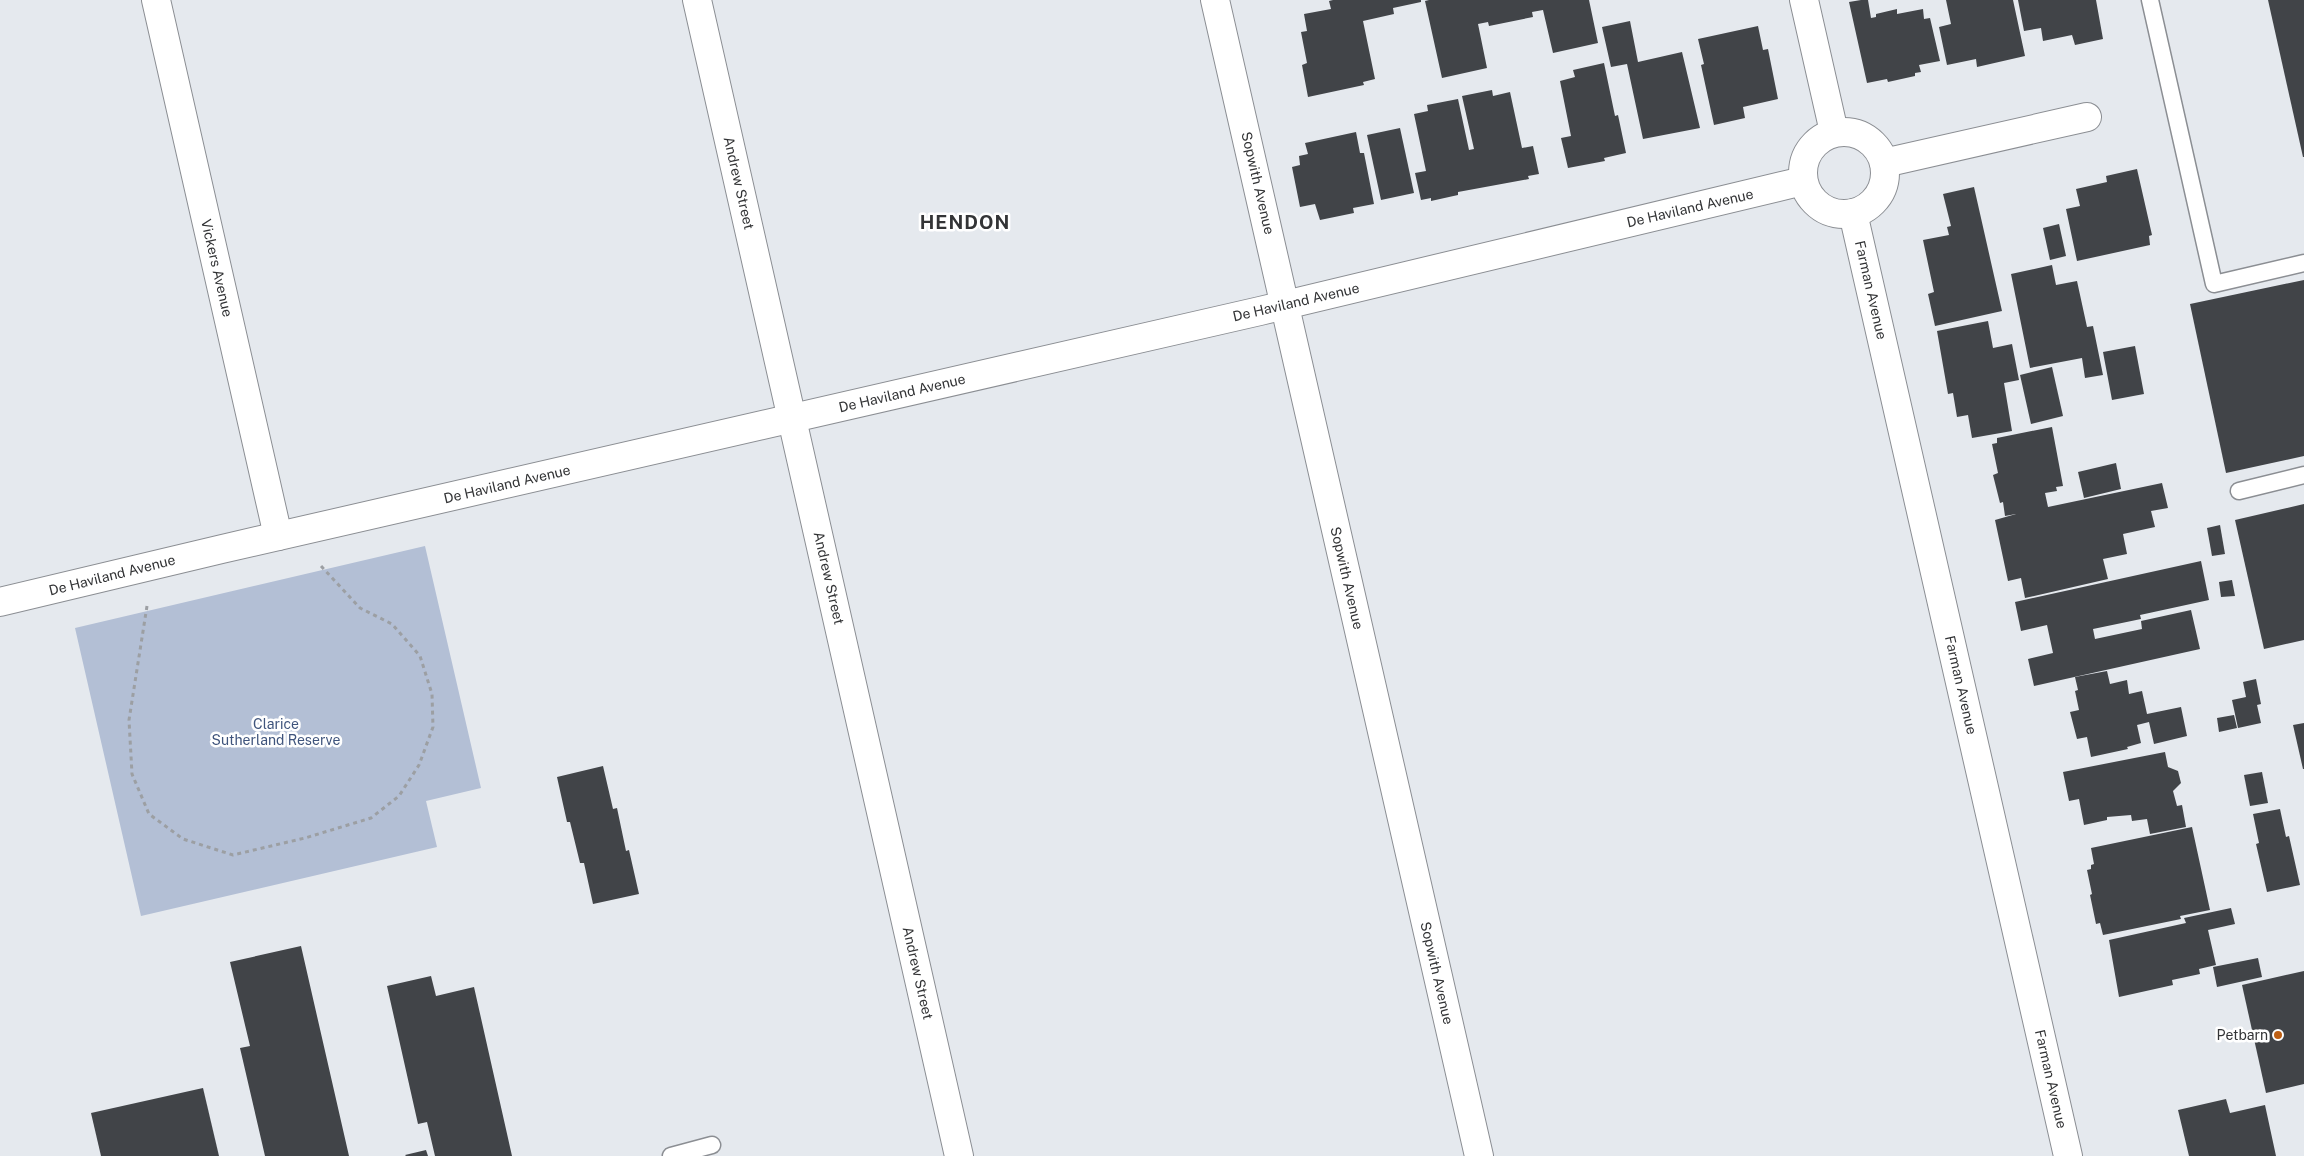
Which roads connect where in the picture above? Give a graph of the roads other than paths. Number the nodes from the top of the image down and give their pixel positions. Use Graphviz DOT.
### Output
graph roads {
  1 [pos="156,0"];
  2 [pos="697,0"];
  3 [pos="1215,0"];
  4 [pos="1804,0"];
  5 [pos="2150,0"];
  6 [pos="2087,117"];
  7 [pos="1834,132"];
  8 [pos="1884,163"];
  9 [pos="1803,181"];
  10 [pos="1853,213"];
  11 [pos="2304,264"];
  12 [pos="1286,305"];
  13 [pos="792,419"];
  14 [pos="2304,475"];
  15 [pos="2238,490"];
  16 [pos="278,536"];
  17 [pos="0,602"];
  18 [pos="712,1145"];
  19 [pos="671,1156"];
  20 [pos="959,1156"];
  21 [pos="1479,1156"];
  22 [pos="2068,1156"];
  1 -- 16 [label="street, Vickers Avenue"];
  2 -- 13 [label="street, Andrew Street"];
  3 -- 12 [label="street, Sopwith Avenue"];
  4 -- 7 [label="street"];
  5 -- 11 [label="lane"];
  6 -- 8 [label="street"];
  7 -- 8 [label="street"];
  7 -- 9 [label="street"];
  8 -- 10 [label="street"];
  9 -- 10 [label="street"];
  9 -- 12 [label="street, De Haviland Avenue"];
  10 -- 22 [label="street, Farman Avenue"];
  12 -- 13 [label="street, De Haviland Avenue"];
  12 -- 21 [label="street, Sopwith Avenue"];
  13 -- 16 [label="street, De Haviland Avenue"];
  13 -- 20 [label="street, Andrew Street"];
  14 -- 15 [label="lane"];
  16 -- 17 [label="street, De Haviland Avenue"];
  18 -- 19 [label="lane"];
}
